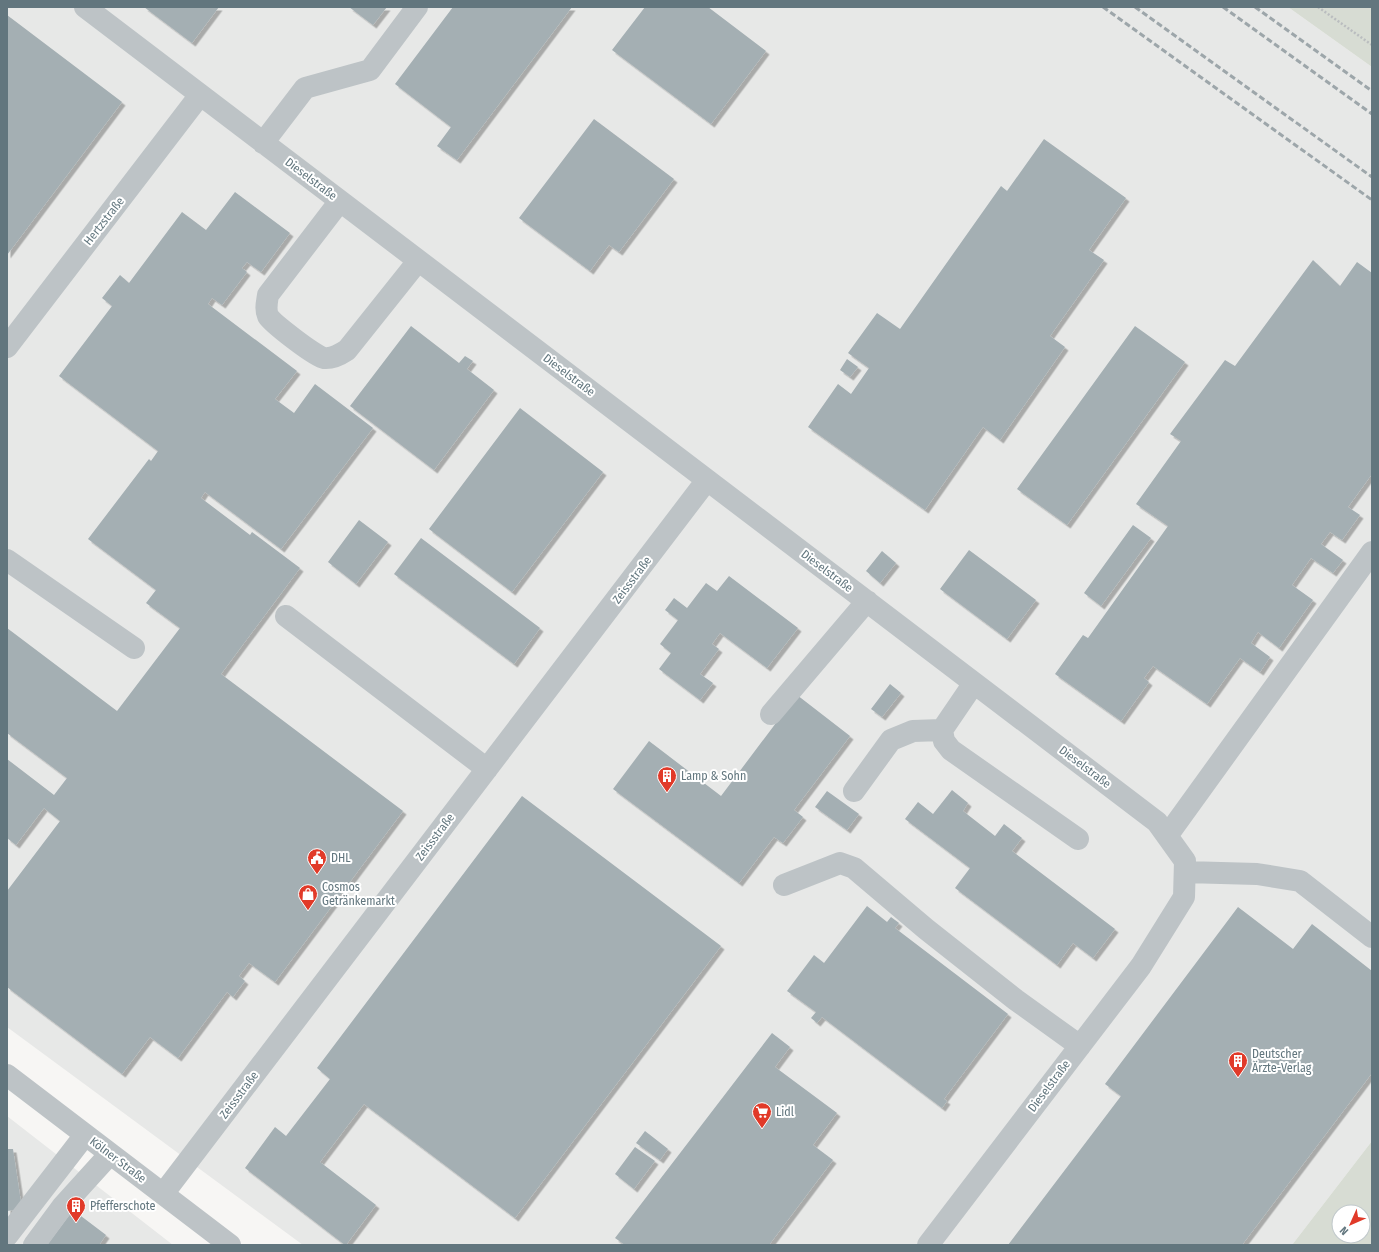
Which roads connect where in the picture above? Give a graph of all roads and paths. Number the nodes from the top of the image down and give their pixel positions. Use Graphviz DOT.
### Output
graph roads {
  1 [pos="85,7"];
  2 [pos="417,7"];
  3 [pos="1318,7"];
  4 [pos="1372,45"];
  5 [pos="200,95"];
  6 [pos="263,143"];
  7 [pos="340,201"];
  8 [pos="418,260"];
  9 [pos="7,347"];
  10 [pos="708,480"];
  11 [pos="1372,552"];
  12 [pos="7,560"];
  13 [pos="867,601"];
  14 [pos="286,616"];
  15 [pos="134,648"];
  16 [pos="974,683"];
  17 [pos="771,714"];
  18 [pos="942,730"];
  19 [pos="487,769"];
  20 [pos="854,791"];
  21 [pos="1167,836"];
  22 [pos="1078,839"];
  23 [pos="1185,872"];
  24 [pos="784,885"];
  25 [pos="1372,936"];
  26 [pos="1080,1046"];
  27 [pos="7,1075"];
  28 [pos="85,1135"];
  29 [pos="110,1154"];
  30 [pos="163,1194"];
  31 [pos="7,1236"];
  32 [pos="34,1245"];
  33 [pos="230,1245"];
  34 [pos="928,1245"];
  1 -- 5 [label="street, Dieselstraße"];
  2 -- 6 [label="street"];
  3 -- 4 [label="path"];
  5 -- 6 [label="street, Dieselstraße"];
  5 -- 9 [label="street, Hertzstraße"];
  6 -- 7 [label="street, Dieselstraße"];
  7 -- 8 [label="street, Dieselstraße"];
  7 -- 8 [label="street"];
  8 -- 10 [label="street, Dieselstraße"];
  10 -- 13 [label="street, Dieselstraße"];
  10 -- 19 [label="street, Zeissstraße"];
  11 -- 21 [label="street"];
  12 -- 15 [label="street"];
  13 -- 16 [label="street, Dieselstraße"];
  13 -- 17 [label="street"];
  14 -- 19 [label="street"];
  16 -- 18 [label="street"];
  16 -- 21 [label="street, Dieselstraße"];
  18 -- 20 [label="street"];
  18 -- 22 [label="street"];
  19 -- 30 [label="street, Zeissstraße"];
  21 -- 23 [label="street, Dieselstraße"];
  23 -- 25 [label="street"];
  23 -- 26 [label="street, Dieselstraße"];
  24 -- 26 [label="street"];
  26 -- 34 [label="street, Dieselstraße"];
  27 -- 28 [label="street, Kölner Straße"];
  28 -- 29 [label="street, Kölner Straße"];
  28 -- 31 [label="street"];
  29 -- 30 [label="street, Kölner Straße"];
  29 -- 32 [label="street"];
  30 -- 33 [label="street, Kölner Straße"];
}
